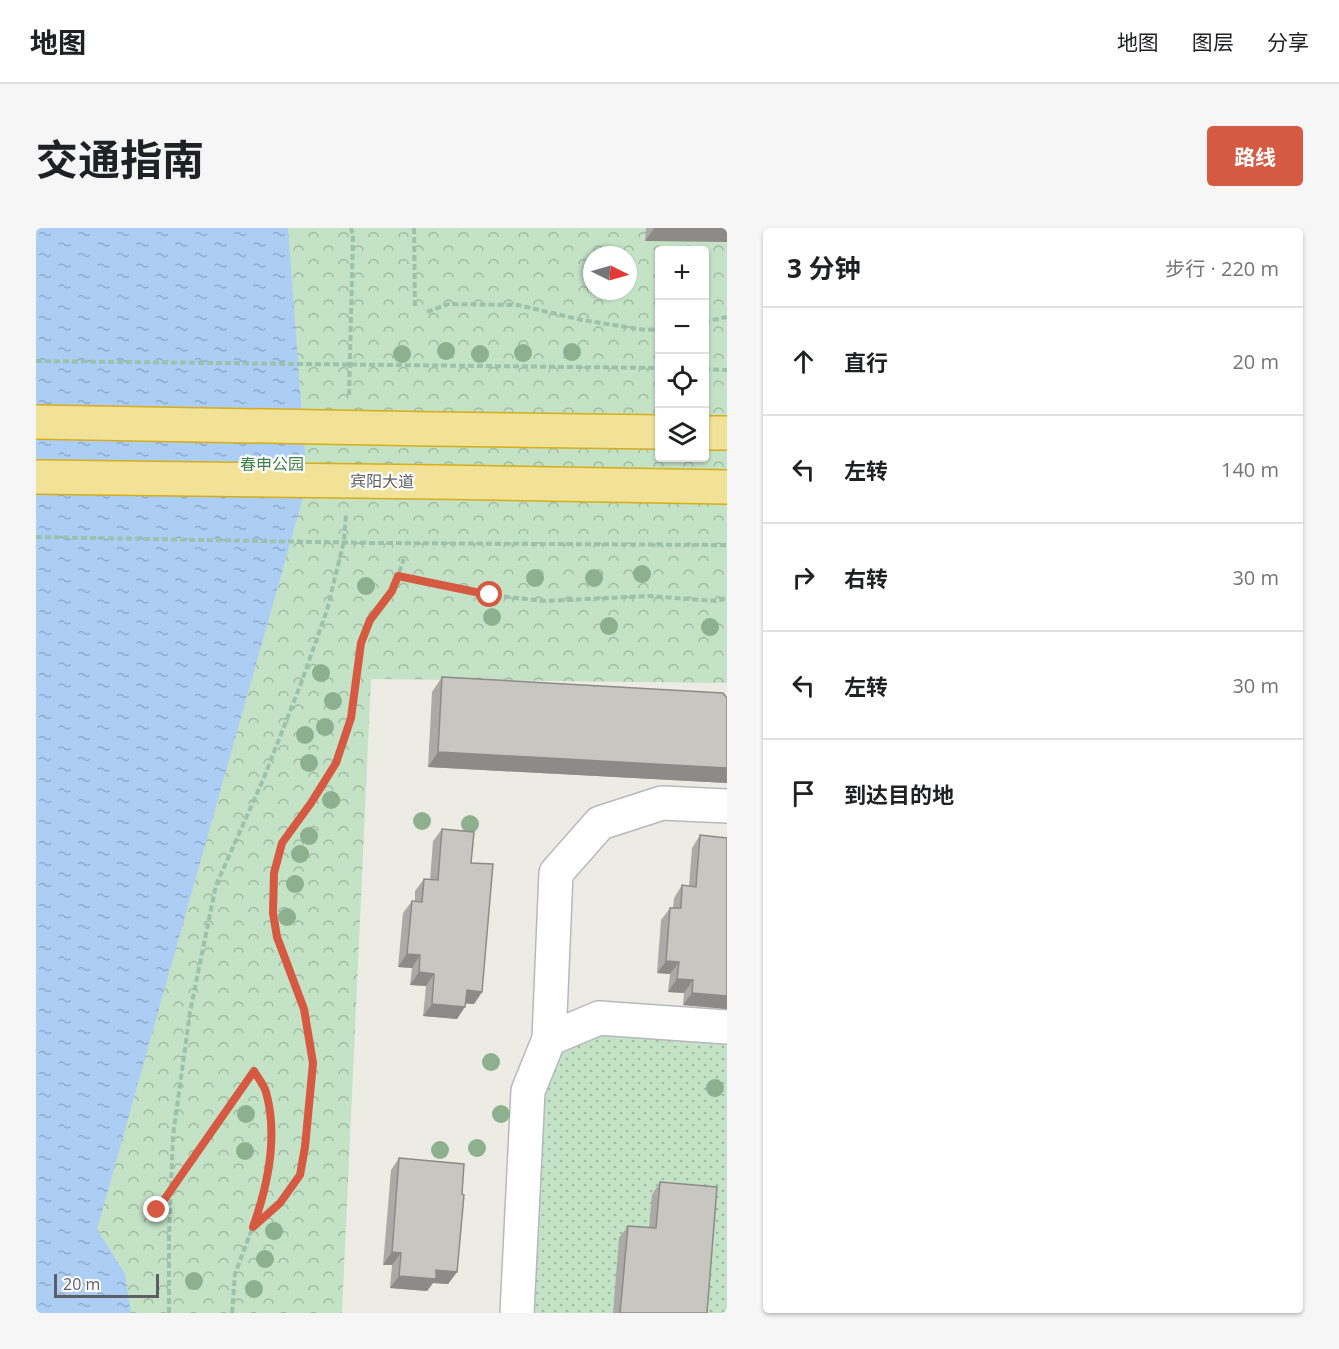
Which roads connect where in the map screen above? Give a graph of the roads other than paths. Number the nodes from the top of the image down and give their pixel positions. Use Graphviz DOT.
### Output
graph roads {
  1 [pos="36,422"];
  2 [pos="655,432"];
  3 [pos="709,433"];
  4 [pos="727,433"];
  5 [pos="36,477"];
  6 [pos="727,487"];
  7 [pos="727,806"];
  8 [pos="727,1027"];
  9 [pos="549,1039"];
  10 [pos="518,1313"];
  1 -- 2 [label="highway, bridge"];
  3 -- 4 [label="highway"];
  5 -- 6 [label="highway, 宾阳大道, bridge"];
  7 -- 9 [label="lane"];
  8 -- 9 [label="lane"];
  9 -- 10 [label="lane"];
}
